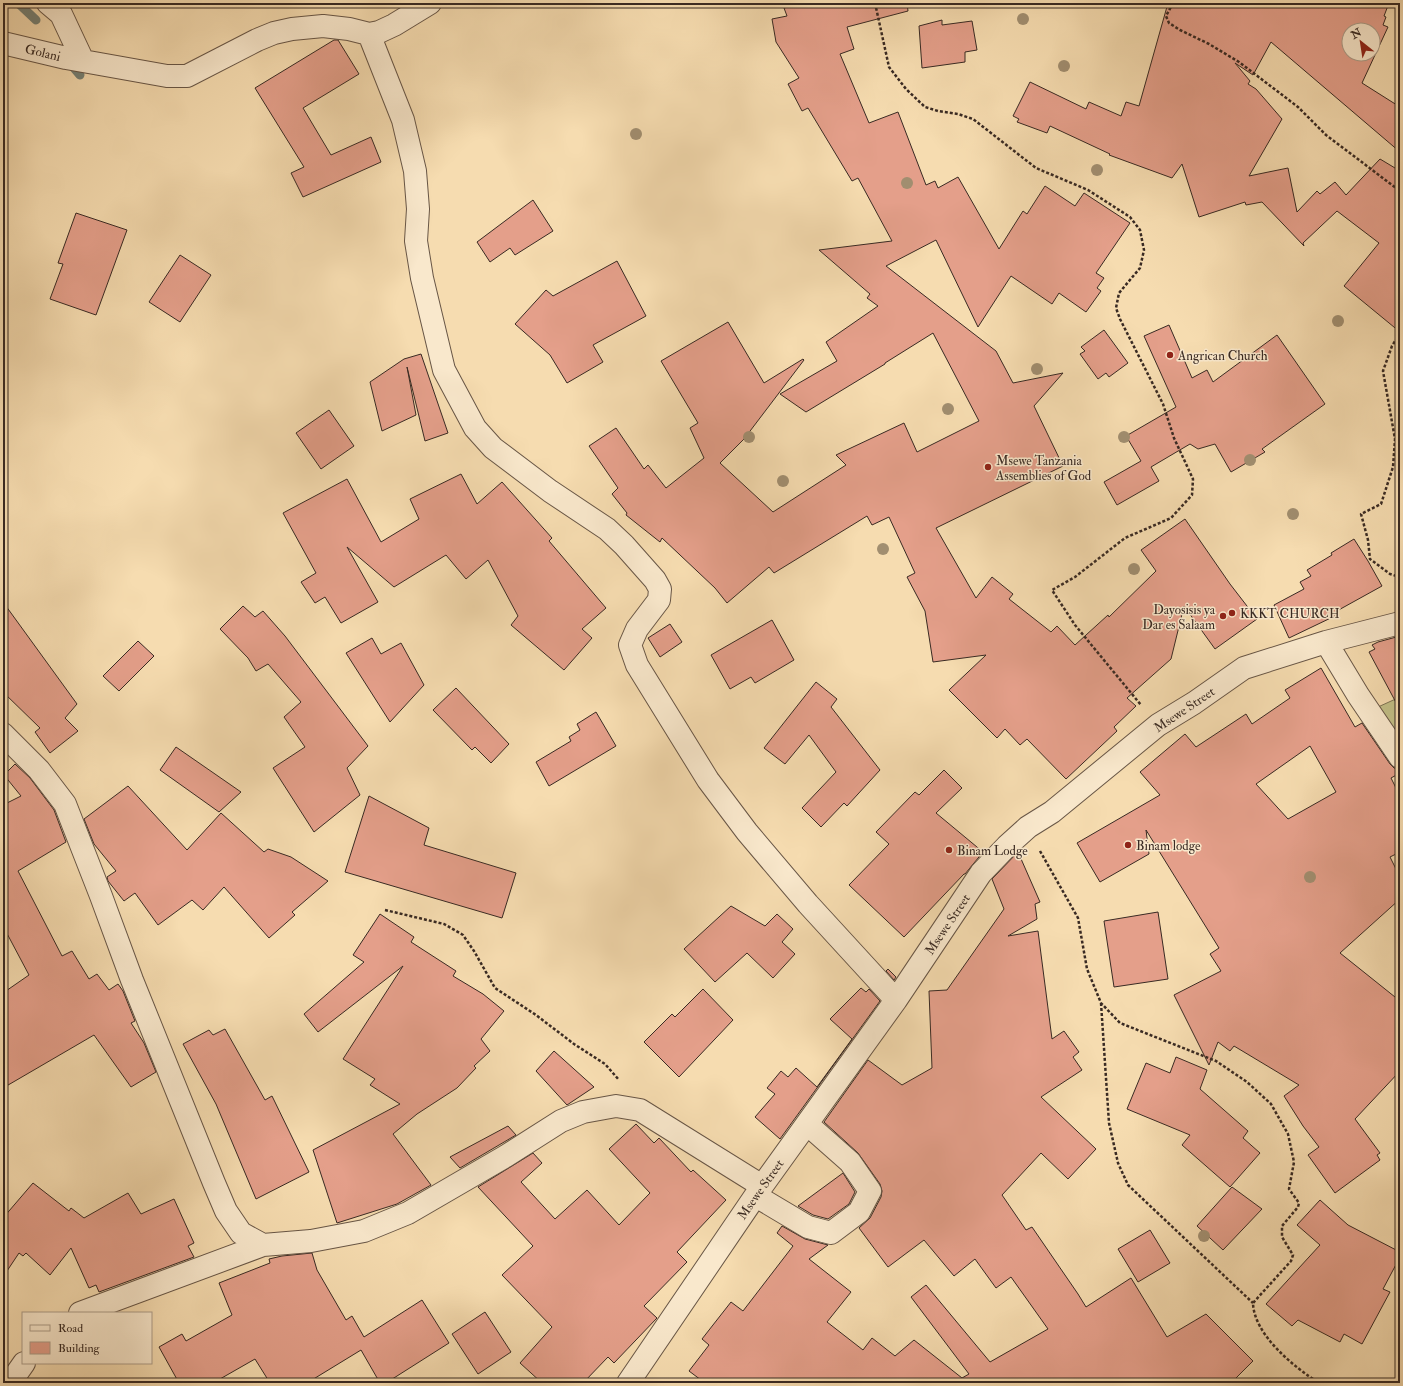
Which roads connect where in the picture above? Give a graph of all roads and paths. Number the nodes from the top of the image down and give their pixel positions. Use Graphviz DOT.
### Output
graph roads {
  1 [pos="48,3"];
  2 [pos="430,3"];
  3 [pos="875,3"];
  4 [pos="1173,3"];
  5 [pos="369,34"];
  6 [pos="3,43"];
  7 [pos="83,61"];
  8 [pos="1400,191"];
  9 [pos="1400,334"];
  10 [pos="1400,577"];
  11 [pos="1400,623"];
  12 [pos="1326,642"];
  13 [pos="1158,725"];
  14 [pos="3,734"];
  15 [pos="1400,758"];
  16 [pos="1028,827"];
  17 [pos="385,910"];
  18 [pos="896,1000"];
  19 [pos="1101,1003"];
  20 [pos="640,1110"];
  21 [pos="807,1124"];
  22 [pos="759,1191"];
  23 [pos="263,1244"];
  24 [pos="1253,1304"];
  25 [pos="83,1312"];
  26 [pos="23,1364"];
  27 [pos="10,1383"];
  28 [pos="628,1383"];
  29 [pos="1319,1383"];
  1 -- 7 [label="street"];
  2 -- 5 [label="street"];
  3 -- 13 [label="path"];
  4 -- 8 [label="path"];
  5 -- 7 [label="street, Golani"];
  5 -- 18 [label="street"];
  6 -- 7 [label="street, Golani"];
  9 -- 10 [label="path"];
  11 -- 12 [label="street, Msewe Street"];
  12 -- 13 [label="street, Msewe Street"];
  12 -- 15 [label="street"];
  13 -- 16 [label="street, Msewe Street"];
  14 -- 23 [label="street"];
  16 -- 18 [label="street, Msewe Street"];
  16 -- 19 [label="path"];
  17 -- 20 [label="path"];
  18 -- 21 [label="street, Msewe Street"];
  19 -- 24 [label="path"];
  19 -- 24 [label="path"];
  20 -- 22 [label="street"];
  20 -- 23 [label="street"];
  21 -- 22 [label="street, Msewe Street"];
  21 -- 22 [label="street"];
  22 -- 28 [label="street, Msewe Street"];
  23 -- 25 [label="street"];
  24 -- 29 [label="path"];
  26 -- 27 [label="street"];
}
